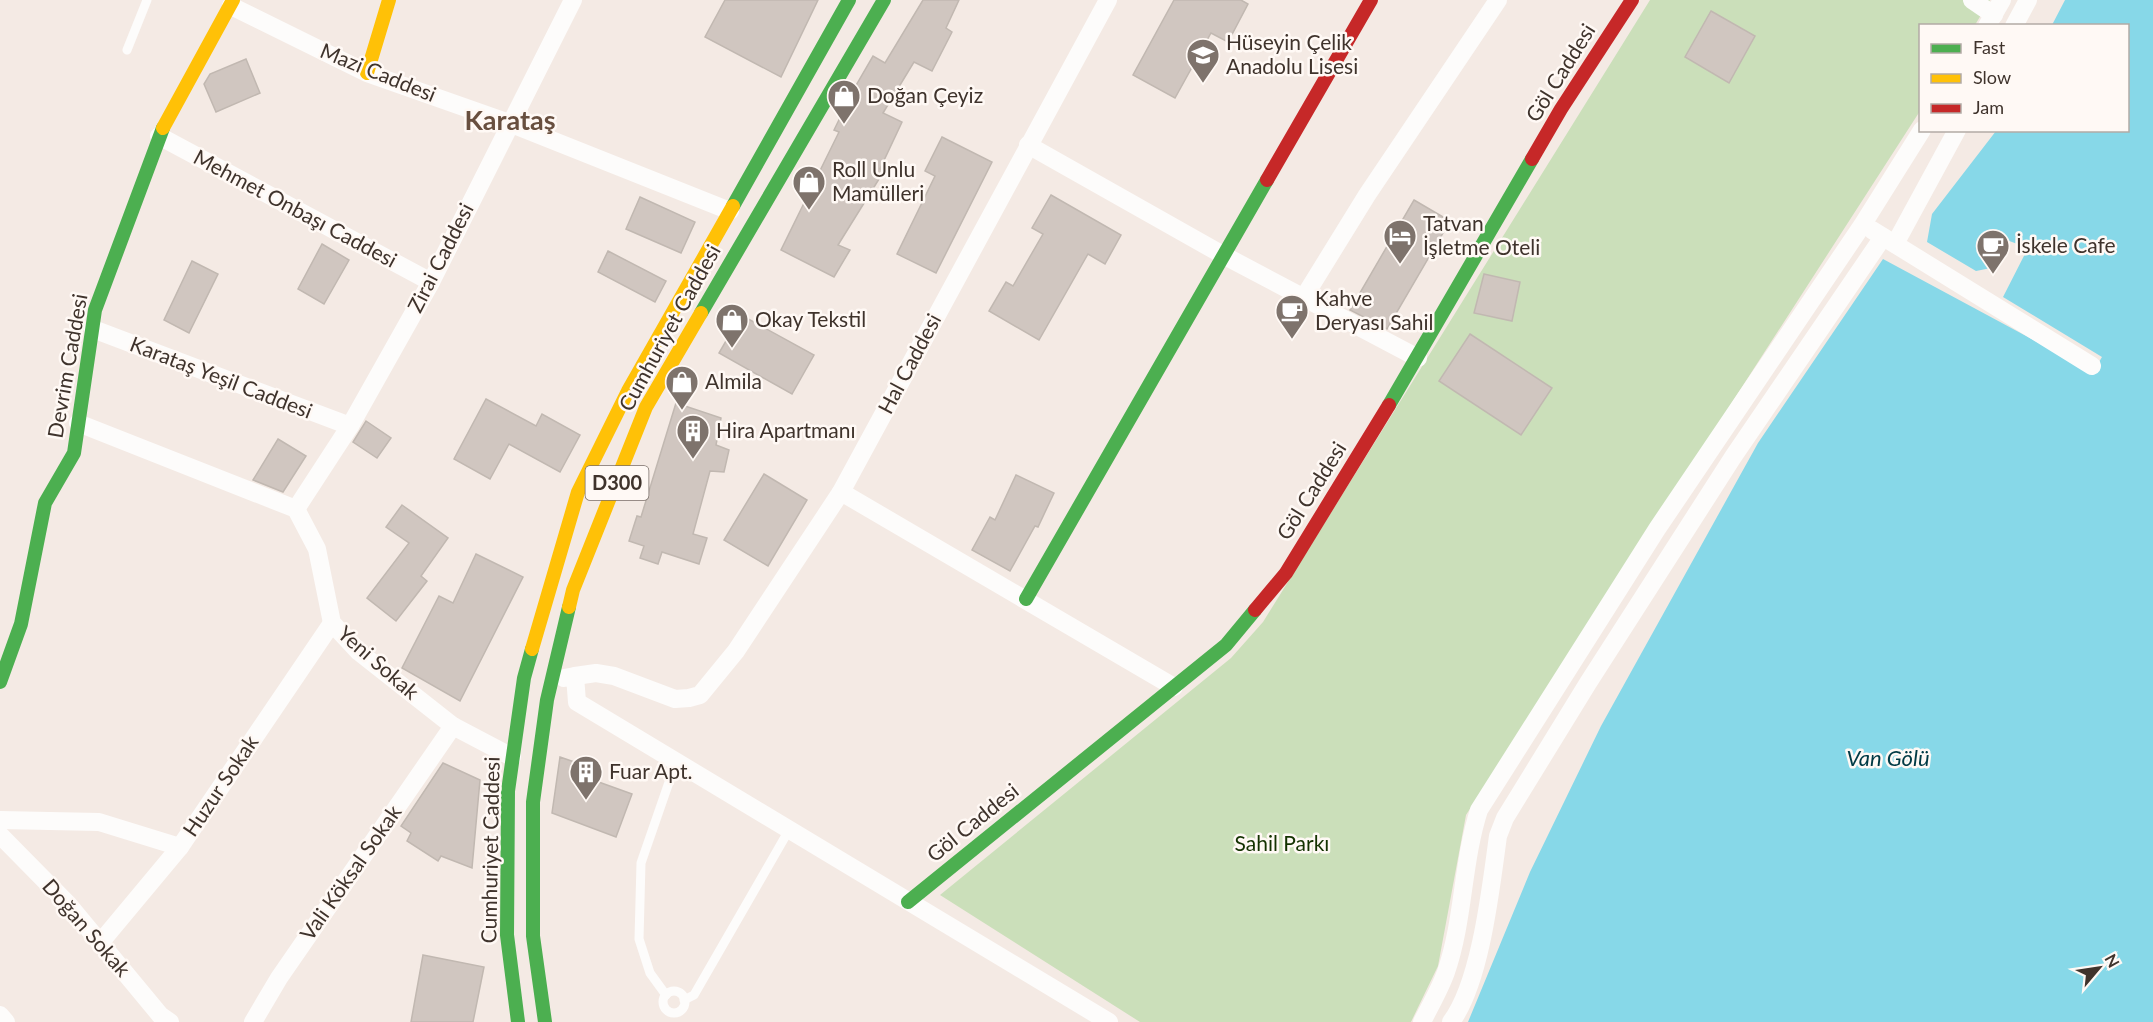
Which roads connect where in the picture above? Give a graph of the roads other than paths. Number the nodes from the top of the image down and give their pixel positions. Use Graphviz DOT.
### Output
graph roads {
  1 [pos="147,0"];
  2 [pos="389,0"];
  3 [pos="573,0"];
  4 [pos="849,0"];
  5 [pos="884,0"];
  6 [pos="1108,0"];
  7 [pos="1371,0"];
  8 [pos="1498,0"];
  9 [pos="1632,0"];
  10 [pos="1972,0"];
  11 [pos="2028,0"];
  12 [pos="232,3"];
  13 [pos="1994,14"];
  14 [pos="2015,24"];
  15 [pos="127,50"];
  16 [pos="367,73"];
  17 [pos="509,123"];
  18 [pos="1921,132"];
  19 [pos="1956,132"];
  20 [pos="159,136"];
  21 [pos="1028,145"];
  22 [pos="730,211"];
  23 [pos="1863,224"];
  24 [pos="1889,240"];
  25 [pos="1223,255"];
  26 [pos="431,282"];
  27 [pos="1304,297"];
  28 [pos="93,329"];
  29 [pos="1418,358"];
  30 [pos="2092,366"];
  31 [pos="78,423"];
  32 [pos="350,426"];
  33 [pos="841,492"];
  34 [pos="296,509"];
  35 [pos="1026,599"];
  36 [pos="332,623"];
  37 [pos="575,676"];
  38 [pos="524,678"];
  39 [pos="552,679"];
  40 [pos="0,682"];
  41 [pos="1174,687"];
  42 [pos="453,726"];
  43 [pos="512,757"];
  44 [pos="676,762"];
  45 [pos="0,820"];
  46 [pos="789,830"];
  47 [pos="0,835"];
  48 [pos="180,847"];
  49 [pos="908,902"];
  50 [pos="100,943"];
  51 [pos="666,995"];
  52 [pos="684,1000"];
  53 [pos="0,1015"];
  54 [pos="6,1022"];
  55 [pos="170,1022"];
  56 [pos="253,1022"];
  57 [pos="518,1022"];
  58 [pos="546,1022"];
  59 [pos="1108,1022"];
  60 [pos="1422,1022"];
  61 [pos="1451,1022"];
  1 -- 15 [label="lane"];
  2 -- 16 [label="main road"];
  3 -- 17 [label="street, Zirai Caddesi"];
  4 -- 22 [label="main road, Cumhuriyet Caddesi / D300"];
  5 -- 39 [label="main road, Cumhuriyet Caddesi / D300"];
  6 -- 21 [label="street, Hal Caddesi"];
  7 -- 25 [label="main road"];
  8 -- 27 [label="street"];
  9 -- 29 [label="main road, Göl Caddesi"];
  10 -- 13 [label="street"];
  11 -- 14 [label="street"];
  12 -- 16 [label="street, Mazi Caddesi"];
  12 -- 20 [label="main road, Devrim Caddesi"];
  16 -- 17 [label="street, Mazi Caddesi"];
  17 -- 22 [label="street, Mazi Caddesi"];
  17 -- 26 [label="street, Zirai Caddesi"];
  18 -- 23 [label="street"];
  19 -- 24 [label="street"];
  20 -- 26 [label="street, Mehmet Onbaşı Caddesi"];
  20 -- 28 [label="main road, Devrim Caddesi"];
  21 -- 25 [label="street"];
  21 -- 33 [label="street, Hal Caddesi"];
  22 -- 38 [label="main road, Cumhuriyet Caddesi / D300"];
  23 -- 24 [label="street"];
  23 -- 60 [label="street"];
  24 -- 30 [label="street"];
  24 -- 61 [label="street"];
  25 -- 27 [label="street"];
  25 -- 35 [label="main road"];
  26 -- 32 [label="street, Zirai Caddesi"];
  27 -- 29 [label="street"];
  28 -- 31 [label="main road, Devrim Caddesi"];
  28 -- 32 [label="street, Karataş Yeşil Caddesi"];
  29 -- 41 [label="main road, Göl Caddesi"];
  31 -- 34 [label="street"];
  31 -- 40 [label="main road, Devrim Caddesi"];
  32 -- 34 [label="street, Zirai Caddesi"];
  33 -- 35 [label="street"];
  33 -- 37 [label="street, Hal Caddesi"];
  34 -- 36 [label="street, Yeni Sokak"];
  35 -- 41 [label="street"];
  36 -- 42 [label="street, Yeni Sokak"];
  36 -- 48 [label="street, Huzur Sokak"];
  37 -- 39 [label="street, Hal Caddesi"];
  37 -- 44 [label="street"];
  38 -- 39 [label="street, Hal Caddesi"];
  38 -- 43 [label="main road, Cumhuriyet Caddesi / D300"];
  39 -- 58 [label="main road, Cumhuriyet Caddesi / D300"];
  41 -- 49 [label="main road, Göl Caddesi"];
  42 -- 43 [label="street, Yeni Sokak"];
  42 -- 56 [label="street, Vali Köksal Sokak"];
  43 -- 57 [label="main road, Cumhuriyet Caddesi / D300"];
  44 -- 46 [label="street"];
  44 -- 51 [label="lane"];
  45 -- 48 [label="street"];
  46 -- 49 [label="street"];
  46 -- 52 [label="lane"];
  47 -- 50 [label="street, Doğan Sokak"];
  48 -- 50 [label="street, Huzur Sokak"];
  49 -- 59 [label="street"];
  50 -- 55 [label="street, Doğan Sokak"];
  51 -- 52 [label="lane"];
  51 -- 52 [label="lane"];
  53 -- 54 [label="street"];
}
